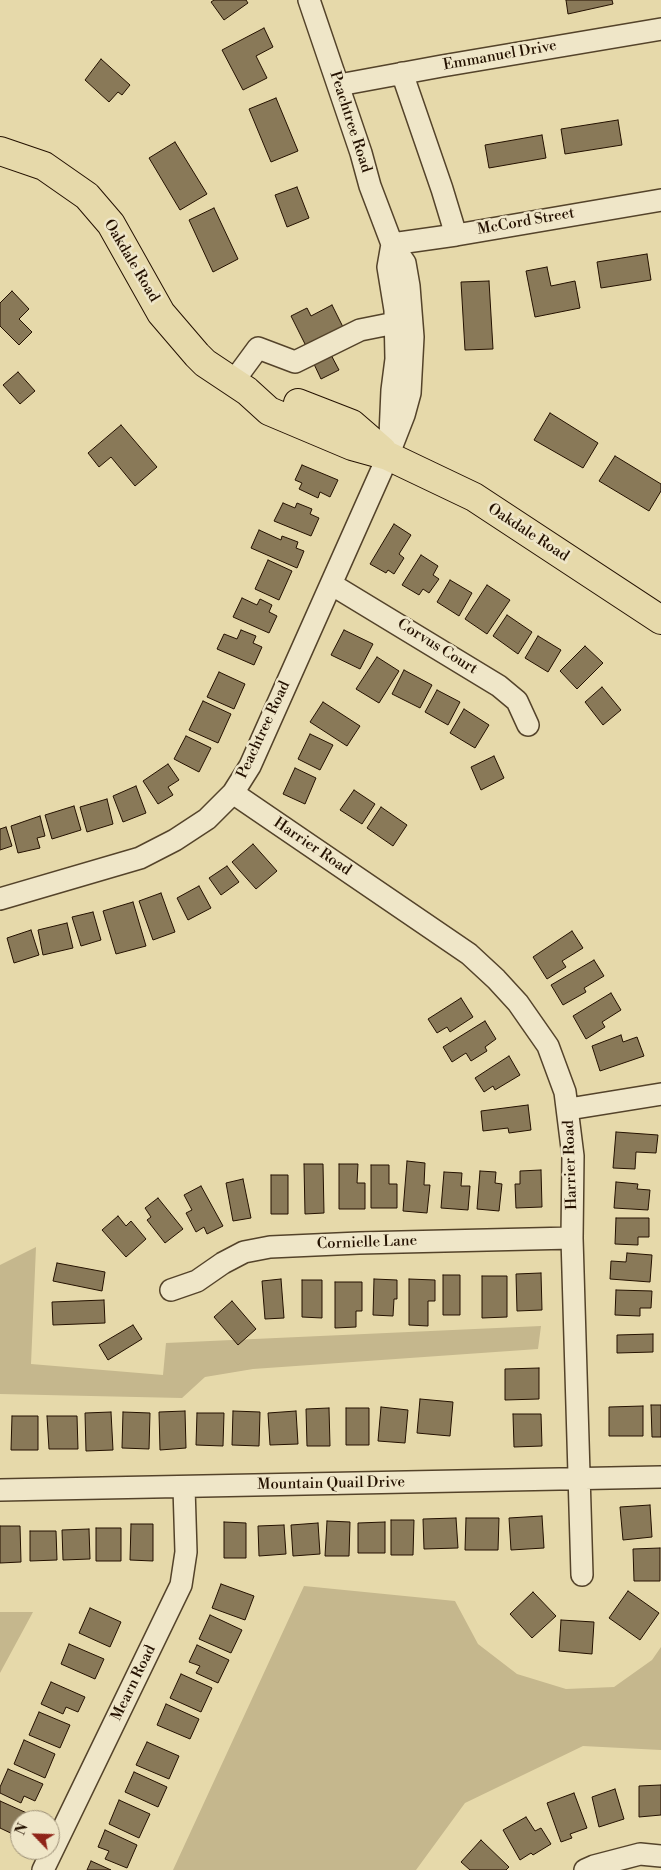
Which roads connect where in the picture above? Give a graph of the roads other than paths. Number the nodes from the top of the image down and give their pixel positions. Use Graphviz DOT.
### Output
graph roads {
  1 [pos="309,0"];
  2 [pos="661,29"];
  3 [pos="402,73"];
  4 [pos="338,85"];
  5 [pos="0,151"];
  6 [pos="661,200"];
  7 [pos="456,235"];
  8 [pos="392,244"];
  9 [pos="395,323"];
  10 [pos="240,387"];
  11 [pos="388,456"];
  12 [pos="331,584"];
  13 [pos="661,620"];
  14 [pos="528,725"];
  15 [pos="233,793"];
  16 [pos="0,899"];
  17 [pos="661,1094"];
  18 [pos="569,1109"];
  19 [pos="572,1238"];
  20 [pos="172,1290"];
  21 [pos="661,1477"];
  22 [pos="579,1479"];
  23 [pos="184,1487"];
  24 [pos="0,1490"];
  25 [pos="582,1575"];
  26 [pos="661,1856"];
  27 [pos="43,1870"];
  28 [pos="585,1870"];
  1 -- 4 [label="street, Peachtree Road"];
  2 -- 3 [label="street, Emmanuel Drive"];
  3 -- 4 [label="street, Emmanuel Drive"];
  3 -- 7 [label="street"];
  4 -- 8 [label="street, Peachtree Road"];
  5 -- 10 [label="main road, Oakdale Road"];
  6 -- 7 [label="street, McCord Street"];
  7 -- 8 [label="street, McCord Street"];
  8 -- 9 [label="street, Peachtree Road"];
  8 -- 11 [label="street, Peachtree Road"];
  9 -- 10 [label="street"];
  9 -- 11 [label="street, Peachtree Road"];
  10 -- 11 [label="main road, Oakdale Road"];
  11 -- 12 [label="street, Peachtree Road"];
  11 -- 13 [label="main road, Oakdale Road"];
  12 -- 14 [label="street, Corvus Court"];
  12 -- 15 [label="street, Peachtree Road"];
  15 -- 16 [label="street, Peachtree Road"];
  15 -- 18 [label="street, Harrier Road"];
  17 -- 18 [label="street"];
  18 -- 19 [label="street, Harrier Road"];
  19 -- 20 [label="street, Cornielle Lane"];
  19 -- 22 [label="street, Harrier Road"];
  21 -- 22 [label="street, Mountain Quail Drive"];
  22 -- 23 [label="street, Mountain Quail Drive"];
  22 -- 25 [label="street, Harrier Road"];
  23 -- 24 [label="street, Mountain Quail Drive"];
  23 -- 27 [label="street, Mearn Road"];
  26 -- 28 [label="street"];
}
